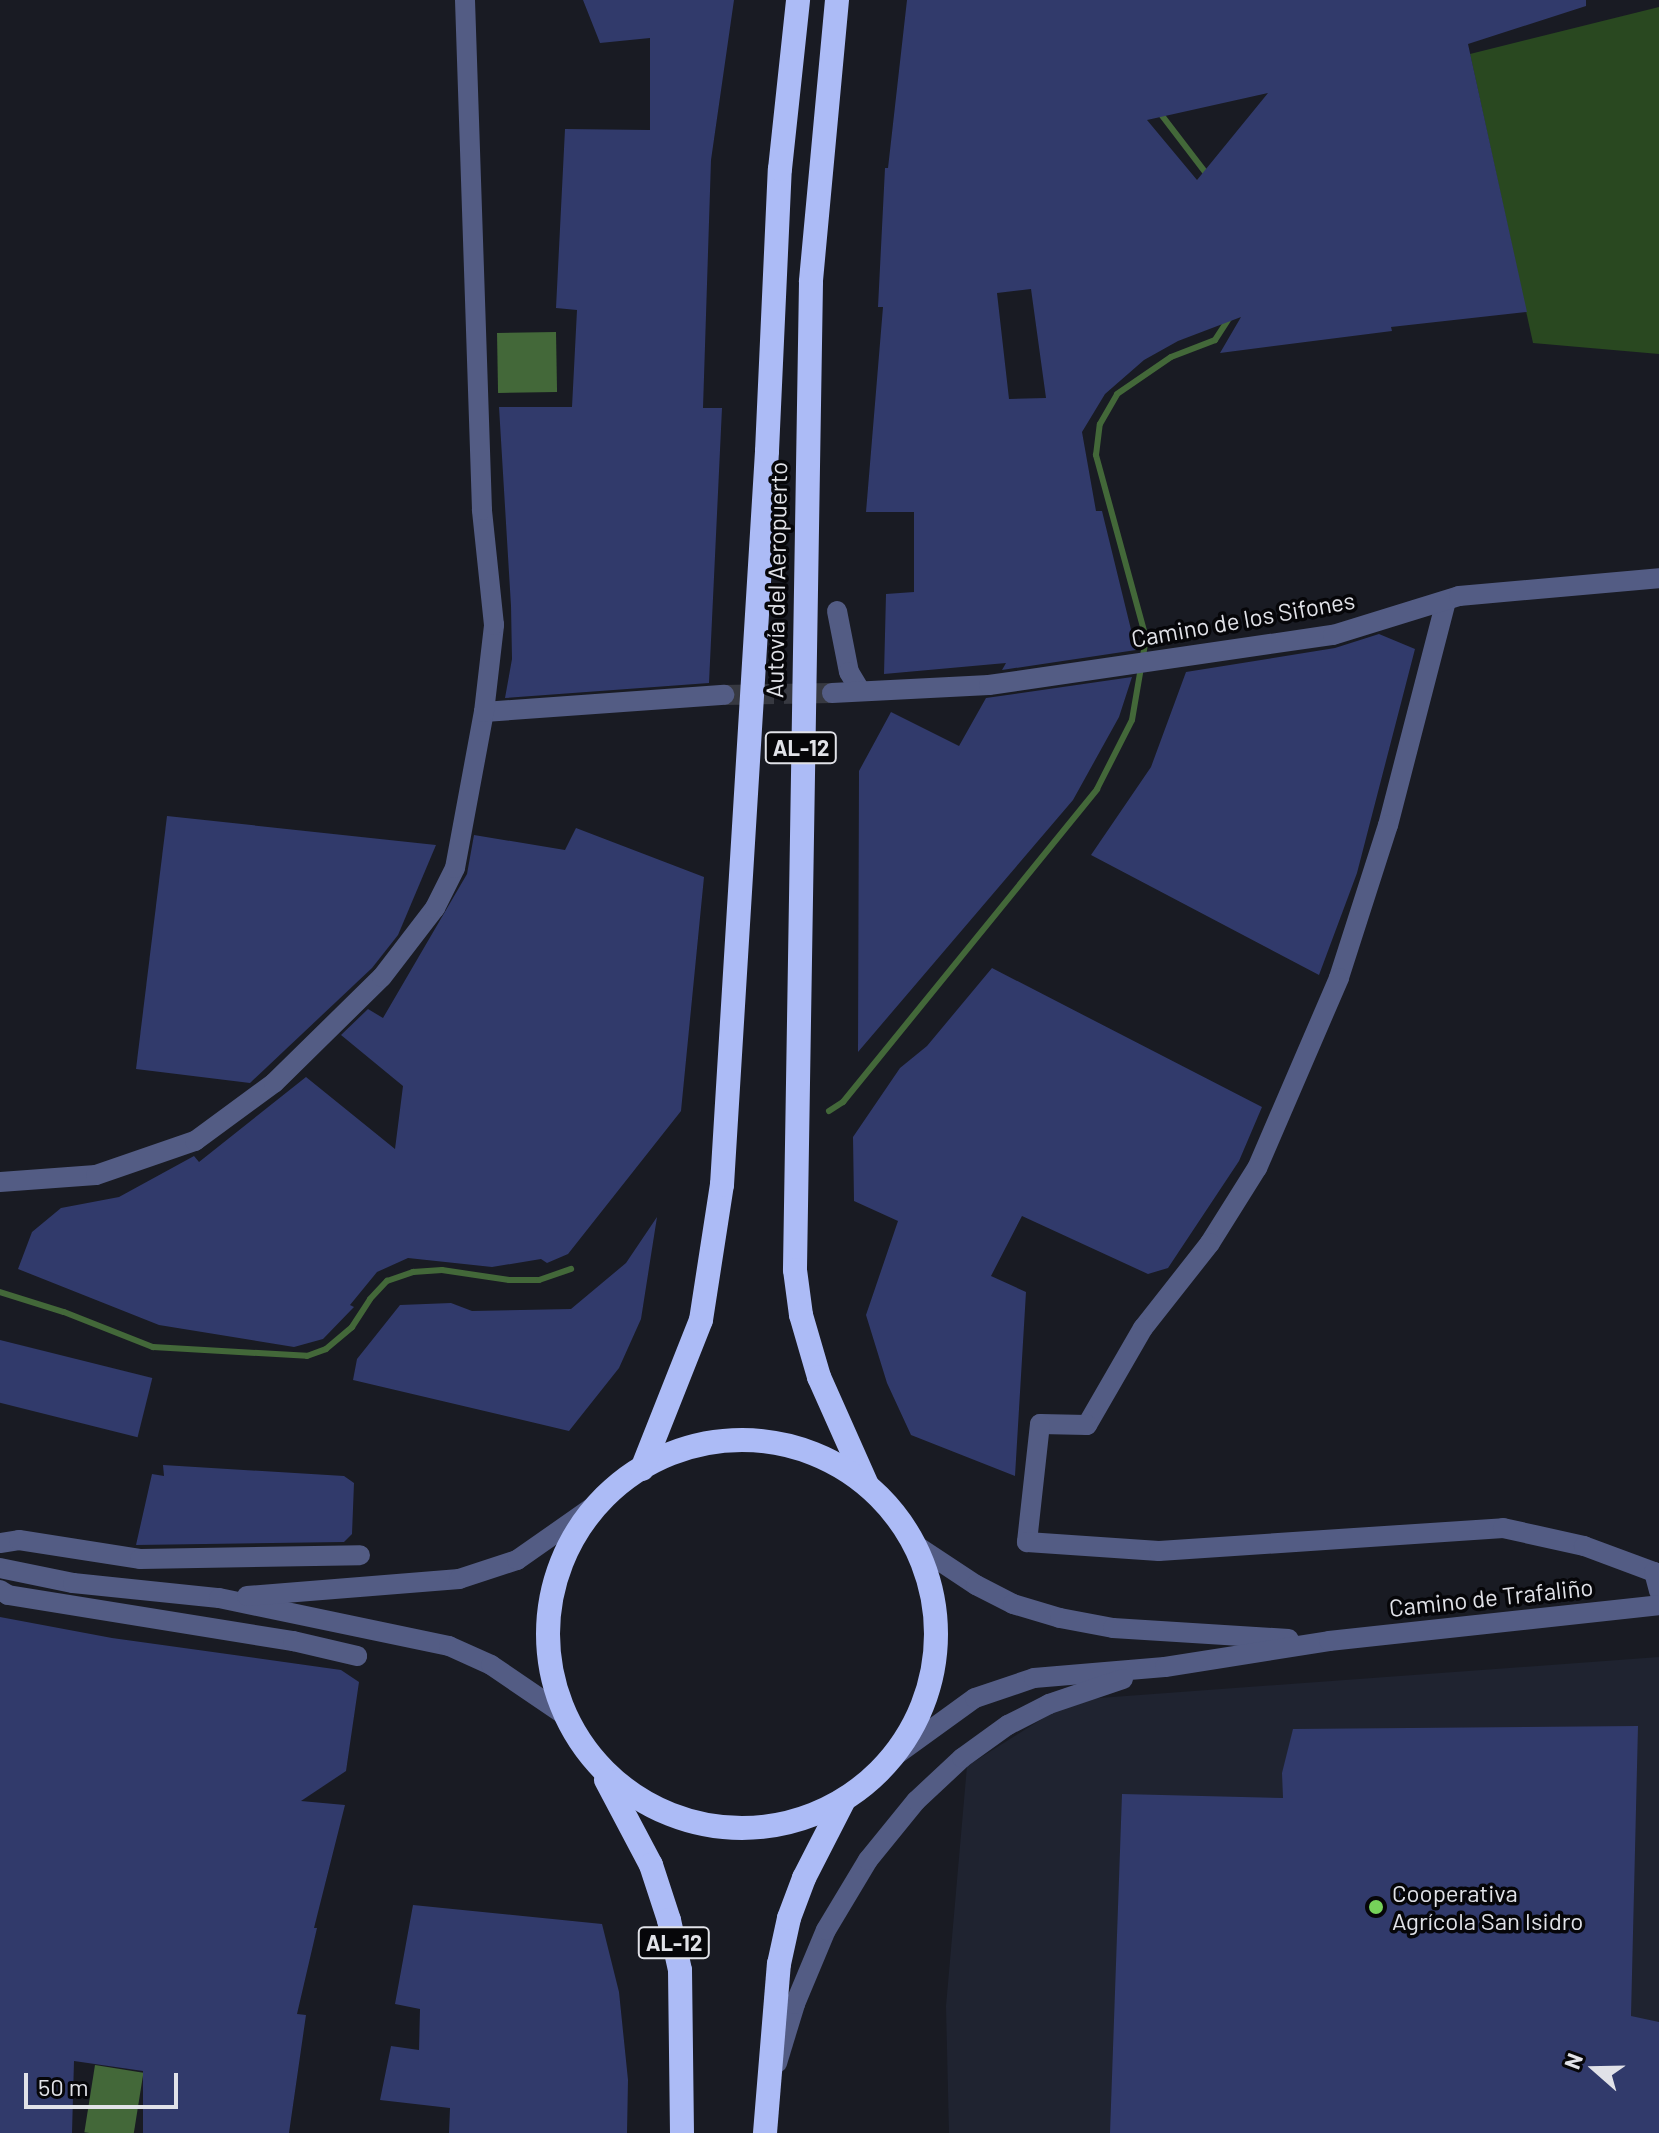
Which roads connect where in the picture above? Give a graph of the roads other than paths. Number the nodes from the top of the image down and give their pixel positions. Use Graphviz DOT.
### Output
graph roads {
  1 [pos="465,0"];
  2 [pos="798,0"];
  3 [pos="837,0"];
  4 [pos="1659,578"];
  5 [pos="1446,601"];
  6 [pos="837,611"];
  7 [pos="860,690"];
  8 [pos="832,693"];
  9 [pos="724,695"];
  10 [pos="484,712"];
  11 [pos="0,1182"];
  12 [pos="642,1469"];
  13 [pos="867,1485"];
  14 [pos="597,1504"];
  15 [pos="0,1543"];
  16 [pos="914,1544"];
  17 [pos="360,1555"];
  18 [pos="0,1568"];
  19 [pos="0,1590"];
  20 [pos="1659,1591"];
  21 [pos="219,1598"];
  22 [pos="1659,1605"];
  23 [pos="1329,1641"];
  24 [pos="357,1656"];
  25 [pos="1165,1667"];
  26 [pos="563,1714"];
  27 [pos="892,1758"];
  28 [pos="599,1768"];
  29 [pos="844,1800"];
  30 [pos="768,2090"];
  31 [pos="682,2133"];
  32 [pos="765,2133"];
  1 -- 10 [label="street"];
  2 -- 12 [label="highway, Autovía del Aeropuerto / AL-12"];
  3 -- 13 [label="highway, Autovía del Aeropuerto / AL-12"];
  4 -- 5 [label="street, Camino de los Sifones"];
  5 -- 7 [label="street, Camino de los Sifones"];
  5 -- 20 [label="street"];
  6 -- 7 [label="street"];
  7 -- 8 [label="street, Camino de los Sifones"];
  9 -- 10 [label="street"];
  10 -- 11 [label="street"];
  12 -- 13 [label="highway, AL-12"];
  12 -- 14 [label="highway, AL-12"];
  13 -- 16 [label="highway, AL-12"];
  14 -- 21 [label="street"];
  14 -- 26 [label="highway, AL-12"];
  15 -- 17 [label="street"];
  16 -- 23 [label="street"];
  16 -- 27 [label="highway, AL-12"];
  18 -- 21 [label="street"];
  19 -- 24 [label="street"];
  21 -- 26 [label="street"];
  22 -- 23 [label="street, Camino de Trafaliño"];
  23 -- 25 [label="street"];
  25 -- 27 [label="street"];
  25 -- 30 [label="street"];
  26 -- 28 [label="highway, AL-12"];
  27 -- 29 [label="highway, AL-12"];
  28 -- 29 [label="highway, AL-12"];
  28 -- 31 [label="highway, AL-12"];
  29 -- 30 [label="highway, AL-12"];
  30 -- 32 [label="highway, AL-12"];
}
